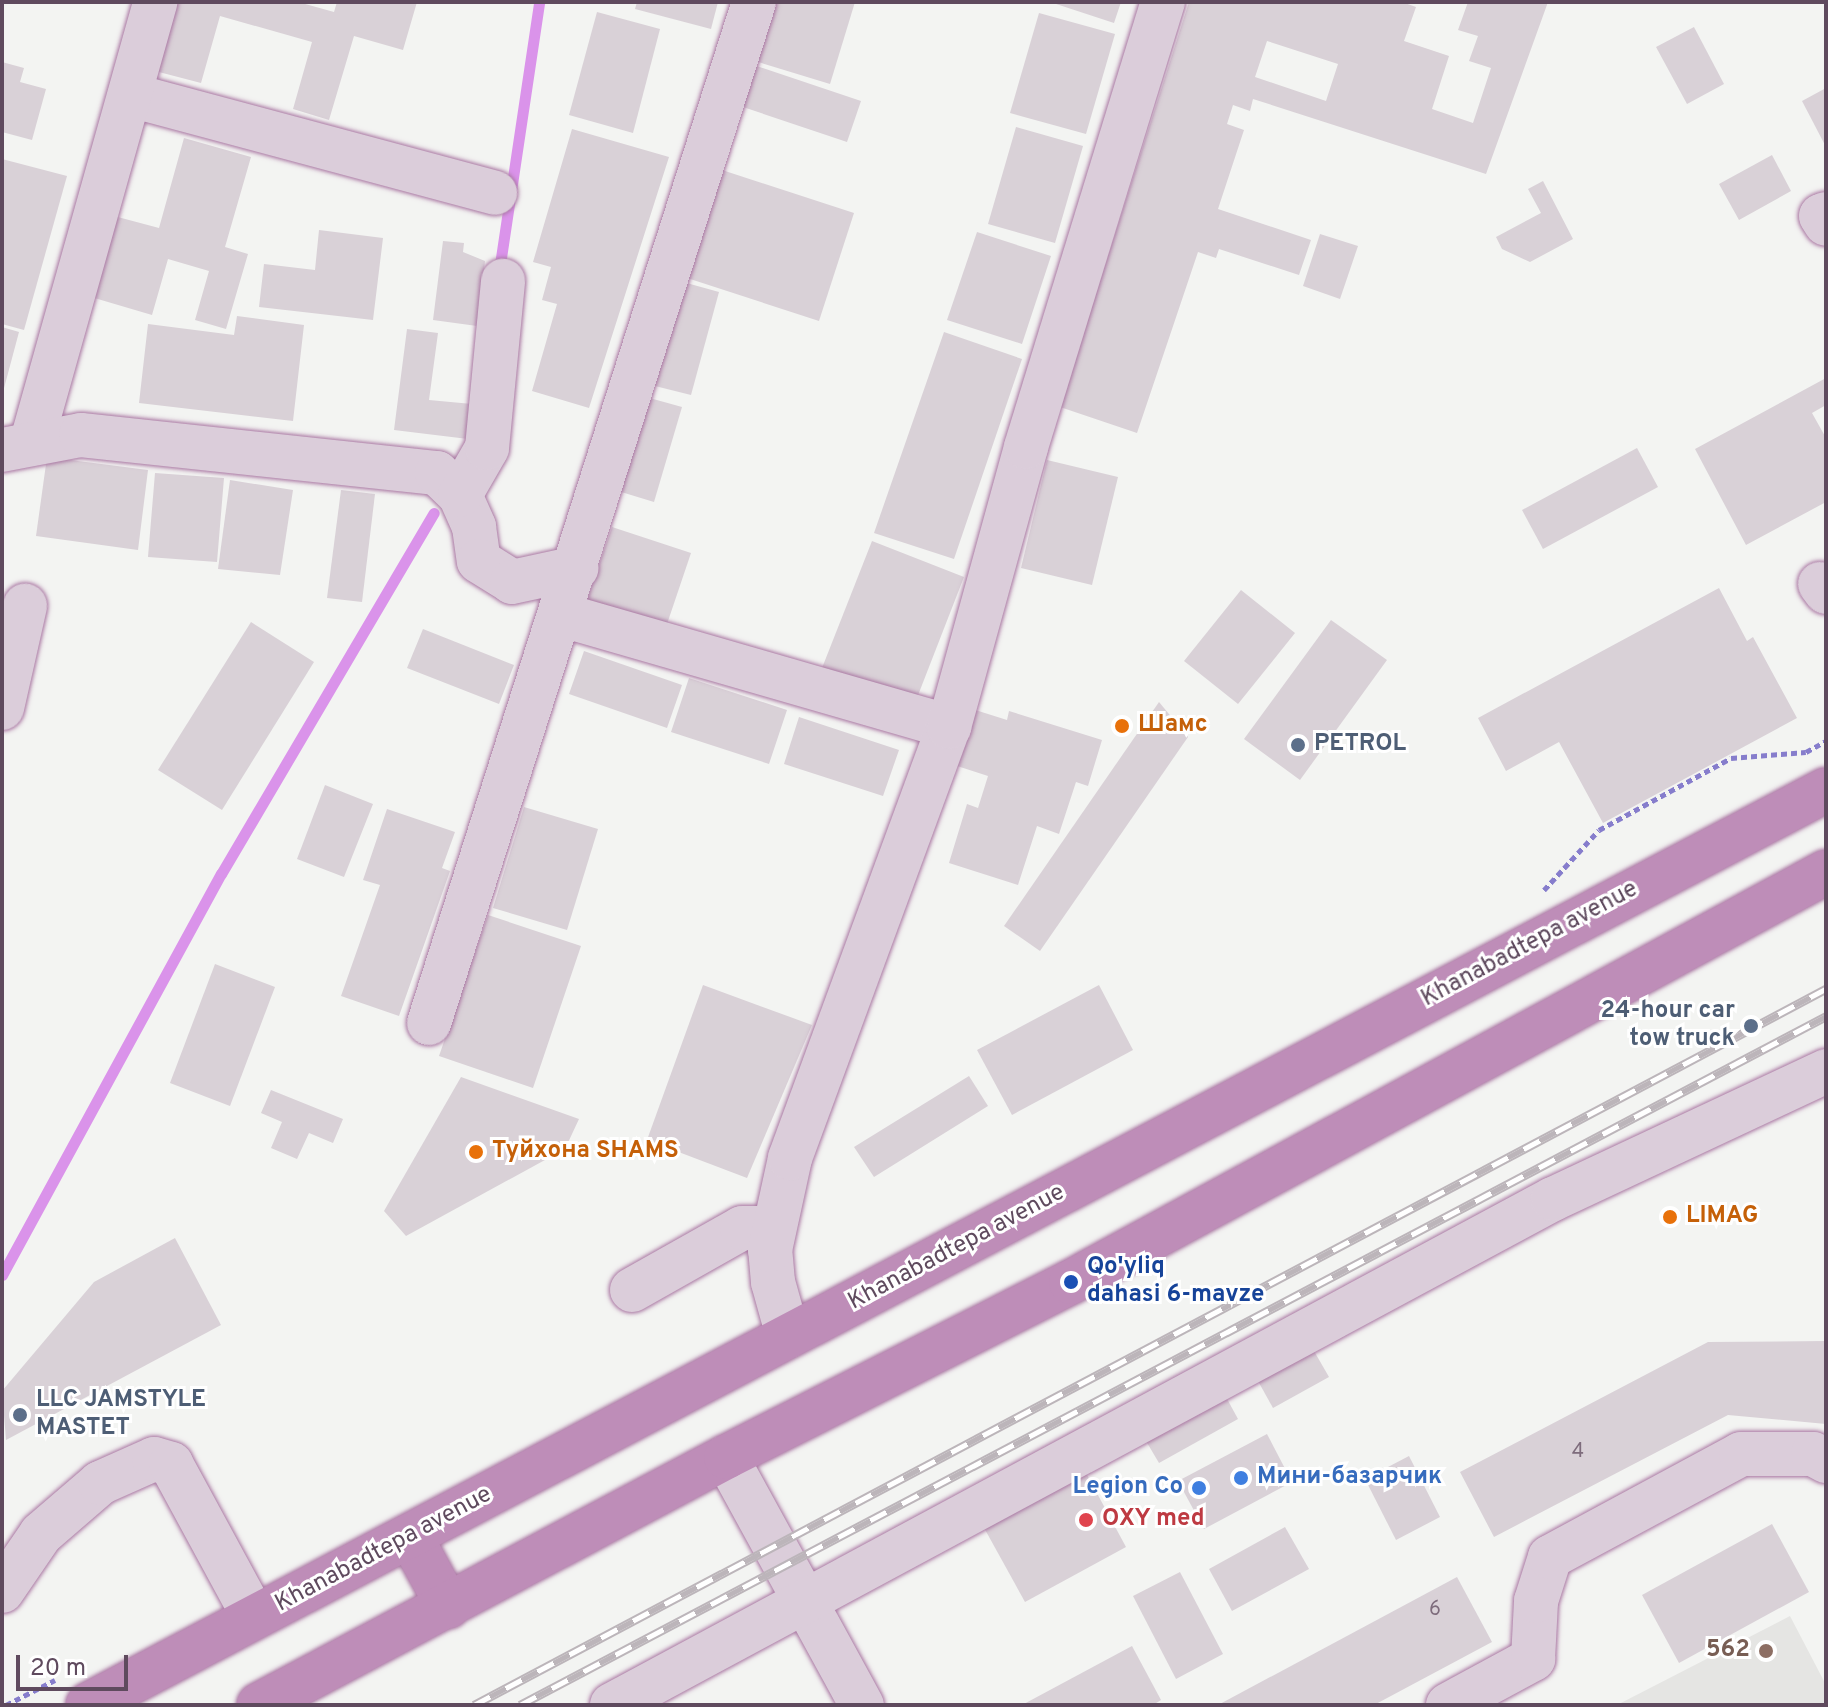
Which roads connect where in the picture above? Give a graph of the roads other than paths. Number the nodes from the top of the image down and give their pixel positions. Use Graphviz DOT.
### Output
graph roads {
  1 [pos="754,2"];
  2 [pos="1163,2"];
  3 [pos="151,3"];
  4 [pos="130,95"];
  5 [pos="495,193"];
  6 [pos="1826,214"];
  7 [pos="1826,224"];
  8 [pos="503,281"];
  9 [pos="17,445"];
  10 [pos="448,484"];
  11 [pos="577,568"];
  12 [pos="25,606"];
  13 [pos="562,615"];
  14 [pos="2,708"];
  15 [pos="949,727"];
  16 [pos="1826,790"];
  17 [pos="1826,872"];
  18 [pos="429,1023"];
  19 [pos="1826,1071"];
  20 [pos="771,1228"];
  21 [pos="632,1290"];
  22 [pos="788,1336"];
  23 [pos="726,1457"];
  24 [pos="1826,1461"];
  25 [pos="410,1536"];
  26 [pos="2,1591"];
  27 [pos="809,1603"];
  28 [pos="448,1606"];
  29 [pos="254,1617"];
  30 [pos="88,1705"];
  31 [pos="259,1705"];
  32 [pos="612,1705"];
  33 [pos="862,1705"];
  34 [pos="1448,1705"];
  1 -- 11 [label="street"];
  2 -- 15 [label="street"];
  3 -- 4 [label="street"];
  4 -- 5 [label="street"];
  4 -- 9 [label="street"];
  6 -- 7 [label="street"];
  8 -- 10 [label="street"];
  9 -- 10 [label="street"];
  10 -- 11 [label="street"];
  11 -- 13 [label="street"];
  12 -- 14 [label="street"];
  13 -- 15 [label="street"];
  13 -- 18 [label="street"];
  15 -- 20 [label="street"];
  16 -- 22 [label="highway, Khanabadtepa avenue"];
  17 -- 23 [label="highway"];
  19 -- 27 [label="street"];
  20 -- 21 [label="street"];
  20 -- 22 [label="street"];
  22 -- 25 [label="highway, Khanabadtepa avenue"];
  23 -- 27 [label="street"];
  23 -- 28 [label="highway"];
  24 -- 34 [label="street"];
  25 -- 28 [label="highway"];
  25 -- 29 [label="highway, Khanabadtepa avenue"];
  26 -- 29 [label="street"];
  27 -- 32 [label="street"];
  27 -- 33 [label="street"];
  28 -- 31 [label="highway"];
  29 -- 30 [label="highway, Khanabadtepa avenue"];
}
